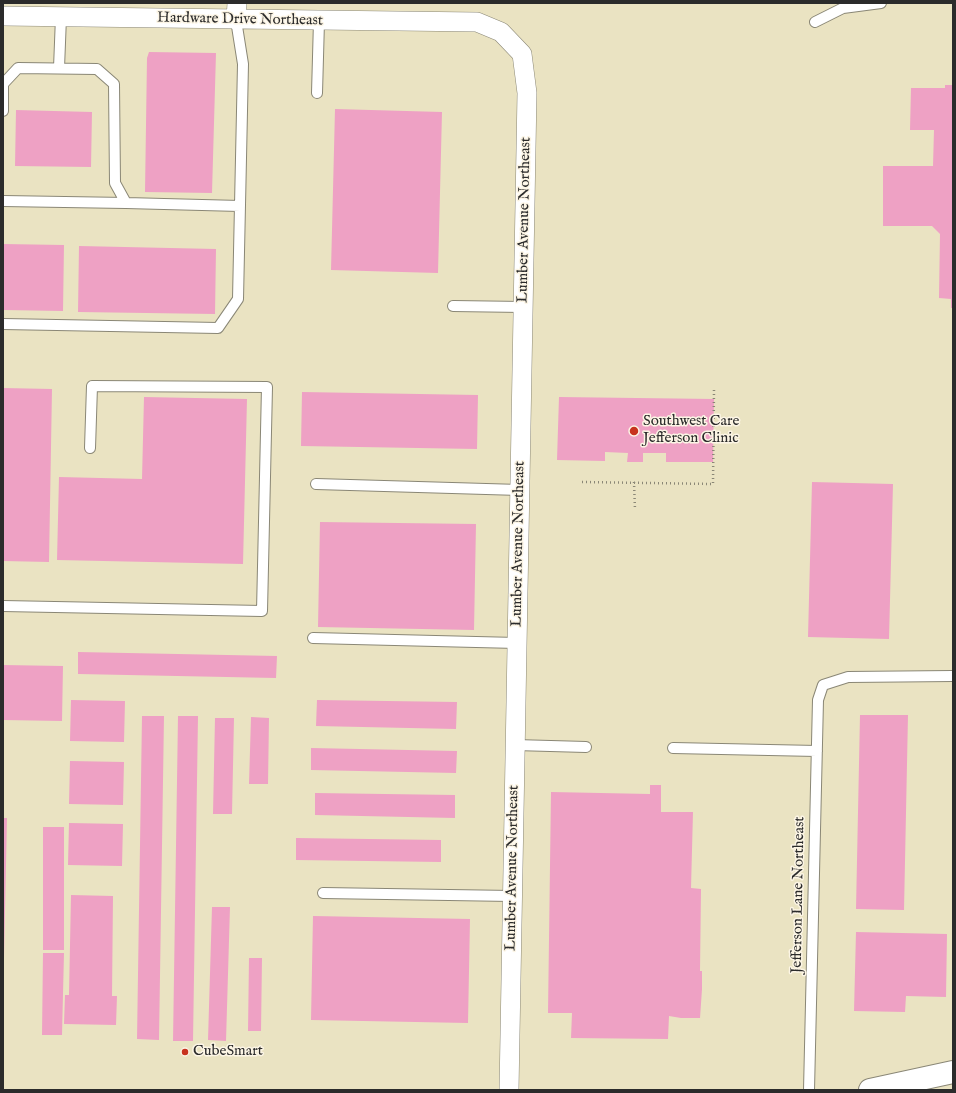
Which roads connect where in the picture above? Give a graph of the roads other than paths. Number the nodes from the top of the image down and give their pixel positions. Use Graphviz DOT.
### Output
graph roads {
  1 [pos="881,3"];
  2 [pos="237,11"];
  3 [pos="3,16"];
  4 [pos="61,17"];
  5 [pos="319,21"];
  6 [pos="477,22"];
  7 [pos="815,22"];
  8 [pos="59,68"];
  9 [pos="317,93"];
  10 [pos="3,111"];
  11 [pos="3,201"];
  12 [pos="126,203"];
  13 [pos="240,206"];
  14 [pos="453,306"];
  15 [pos="523,308"];
  16 [pos="3,324"];
  17 [pos="90,448"];
  18 [pos="316,484"];
  19 [pos="520,490"];
  20 [pos="3,606"];
  21 [pos="314,638"];
  22 [pos="517,643"];
  23 [pos="953,676"];
  24 [pos="515,745"];
  25 [pos="586,747"];
  26 [pos="673,748"];
  27 [pos="817,751"];
  28 [pos="323,893"];
  29 [pos="512,896"];
  30 [pos="953,1072"];
  31 [pos="509,1090"];
  32 [pos="809,1090"];
  33 [pos="870,1090"];
  1 -- 7 [label="lane"];
  2 -- 4 [label="street, Hardware Drive Northeast"];
  2 -- 5 [label="street, Hardware Drive Northeast"];
  2 -- 13 [label="lane"];
  3 -- 4 [label="street, Hardware Drive Northeast"];
  4 -- 8 [label="lane"];
  5 -- 6 [label="street, Hardware Drive Northeast"];
  5 -- 9 [label="lane"];
  6 -- 15 [label="street, Lumber Avenue Northeast"];
  8 -- 10 [label="lane"];
  8 -- 12 [label="lane"];
  11 -- 12 [label="lane"];
  12 -- 13 [label="lane"];
  13 -- 16 [label="lane"];
  14 -- 15 [label="lane"];
  15 -- 19 [label="street, Lumber Avenue Northeast"];
  17 -- 20 [label="lane"];
  18 -- 19 [label="lane"];
  19 -- 22 [label="street, Lumber Avenue Northeast"];
  21 -- 22 [label="lane"];
  22 -- 24 [label="street, Lumber Avenue Northeast"];
  23 -- 27 [label="lane, Jefferson Lane Northeast"];
  24 -- 25 [label="lane"];
  24 -- 29 [label="street, Lumber Avenue Northeast"];
  26 -- 27 [label="lane"];
  27 -- 32 [label="lane, Jefferson Lane Northeast"];
  28 -- 29 [label="lane"];
  29 -- 31 [label="street, Lumber Avenue Northeast"];
  30 -- 33 [label="main road"];
}
